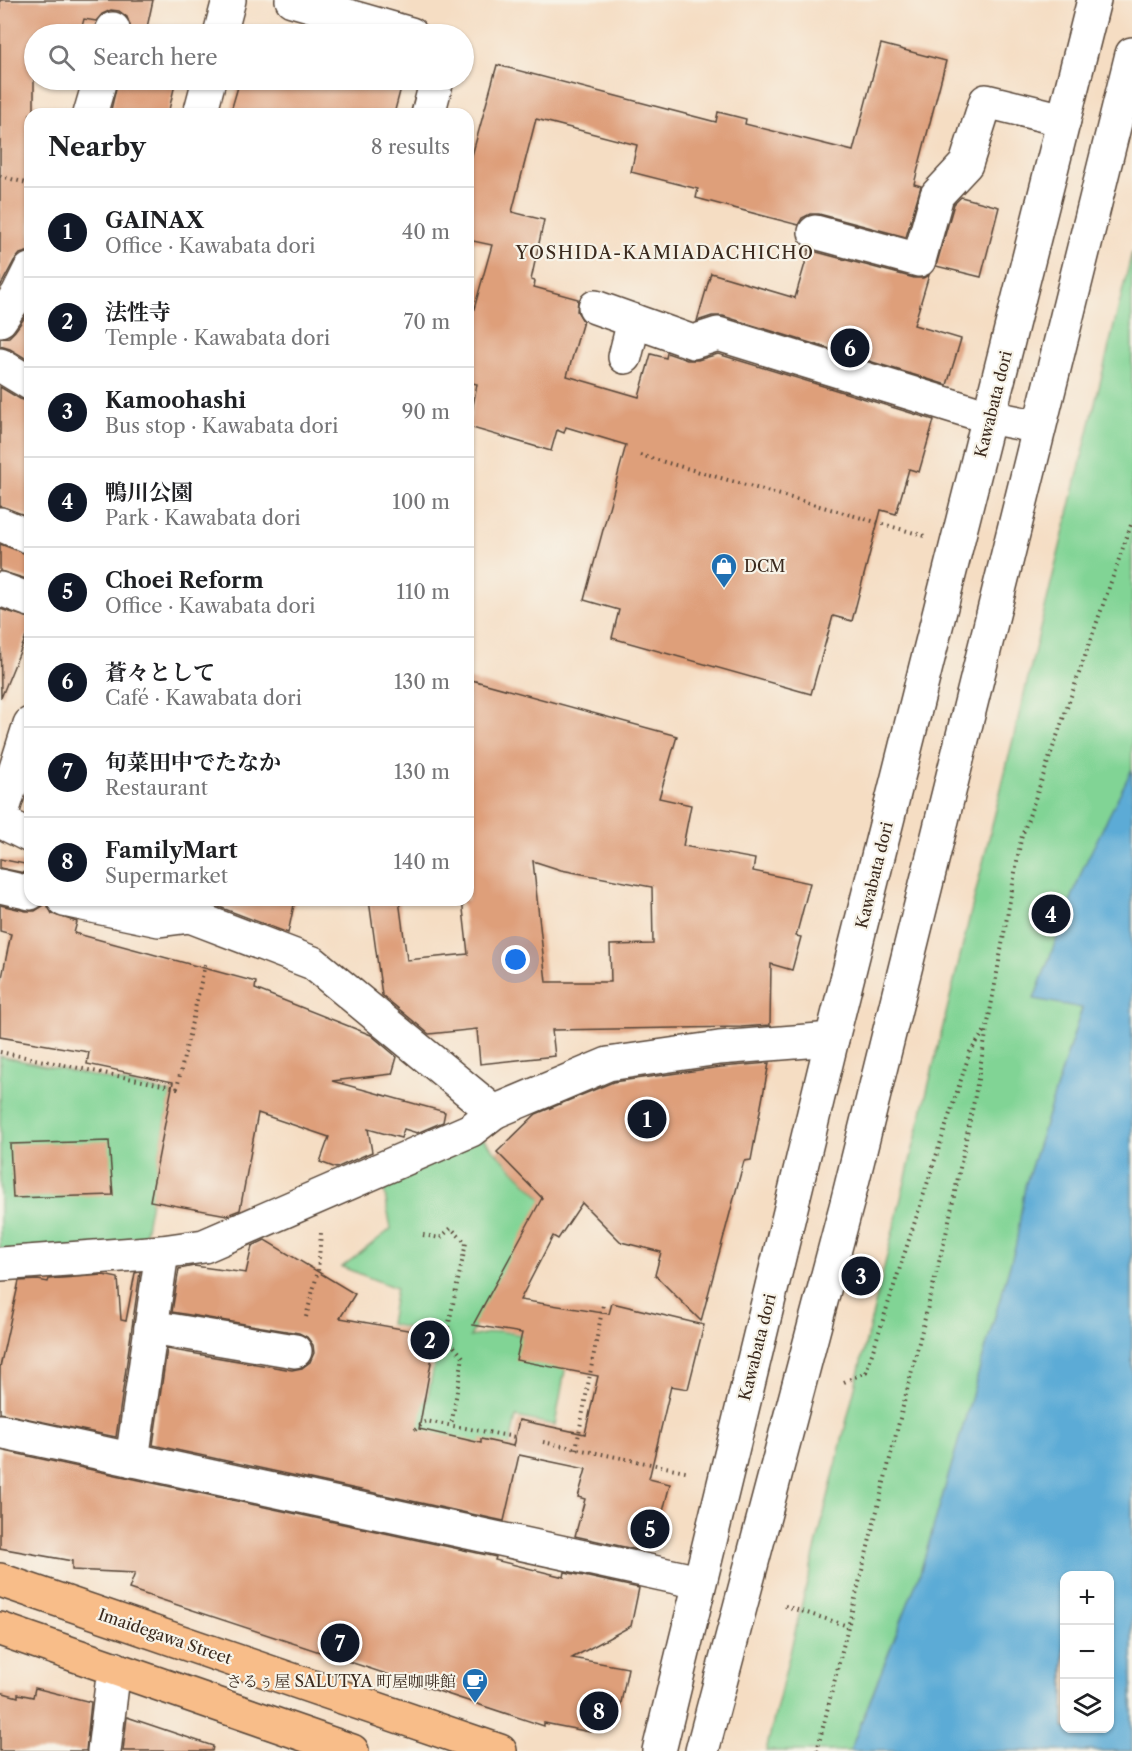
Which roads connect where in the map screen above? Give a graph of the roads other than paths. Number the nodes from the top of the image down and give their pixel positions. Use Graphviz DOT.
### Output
graph roads {
  1 [pos="229,0"];
  2 [pos="292,0"];
  3 [pos="1094,0"];
  4 [pos="223,24"];
  5 [pos="376,24"];
  6 [pos="1132,54"];
  7 [pos="97,90"];
  8 [pos="206,90"];
  9 [pos="434,90"];
  10 [pos="92,108"];
  11 [pos="202,108"];
  12 [pos="430,108"];
  13 [pos="1064,120"];
  14 [pos="815,232"];
  15 [pos="24,282"];
  16 [pos="595,307"];
  17 [pos="0,320"];
  18 [pos="634,321"];
  19 [pos="625,357"];
  20 [pos="0,365"];
  21 [pos="24,379"];
  22 [pos="989,417"];
  23 [pos="1039,427"];
  24 [pos="0,524"];
  25 [pos="24,534"];
  26 [pos="0,589"];
  27 [pos="24,598"];
  28 [pos="24,743"];
  29 [pos="0,820"];
  30 [pos="24,833"];
  31 [pos="0,886"];
  32 [pos="24,892"];
  33 [pos="92,906"];
  34 [pos="182,906"];
  35 [pos="212,914"];
  36 [pos="832,1039"];
  37 [pos="494,1112"];
  38 [pos="162,1252"];
  39 [pos="0,1264"];
  40 [pos="151,1327"];
  41 [pos="295,1351"];
  42 [pos="0,1431"];
  43 [pos="132,1460"];
  44 [pos="0,1580"];
  45 [pos="699,1582"];
  46 [pos="0,1629"];
  47 [pos="114,1668"];
  48 [pos="104,1751"];
  49 [pos="352,1751"];
  50 [pos="500,1751"];
  51 [pos="659,1751"];
  52 [pos="702,1751"];
  1 -- 4 [label="street"];
  2 -- 5 [label="street"];
  3 -- 13 [label="street, Kawabata dori"];
  6 -- 23 [label="street"];
  7 -- 10 [label="street"];
  8 -- 11 [label="street"];
  9 -- 12 [label="street"];
  13 -- 14 [label="street"];
  13 -- 22 [label="street, Kawabata dori"];
  15 -- 17 [label="street"];
  16 -- 18 [label="street"];
  18 -- 19 [label="street"];
  18 -- 22 [label="street"];
  20 -- 21 [label="street"];
  22 -- 23 [label="street"];
  22 -- 36 [label="street, Kawabata dori"];
  23 -- 52 [label="street"];
  24 -- 25 [label="street"];
  26 -- 27 [label="street"];
  28 -- 29 [label="street"];
  29 -- 30 [label="street"];
  31 -- 32 [label="street"];
  33 -- 35 [label="street"];
  34 -- 35 [label="street"];
  35 -- 37 [label="street"];
  36 -- 37 [label="street"];
  36 -- 45 [label="street, Kawabata dori"];
  37 -- 38 [label="street"];
  38 -- 39 [label="street"];
  38 -- 40 [label="street"];
  40 -- 41 [label="street"];
  40 -- 43 [label="street"];
  42 -- 43 [label="street"];
  43 -- 45 [label="street"];
  44 -- 50 [label="main road, Imaidegawa Street"];
  45 -- 51 [label="street, Kawabata dori"];
  46 -- 47 [label="main road"];
  47 -- 48 [label="street"];
  47 -- 49 [label="main road"];
}
